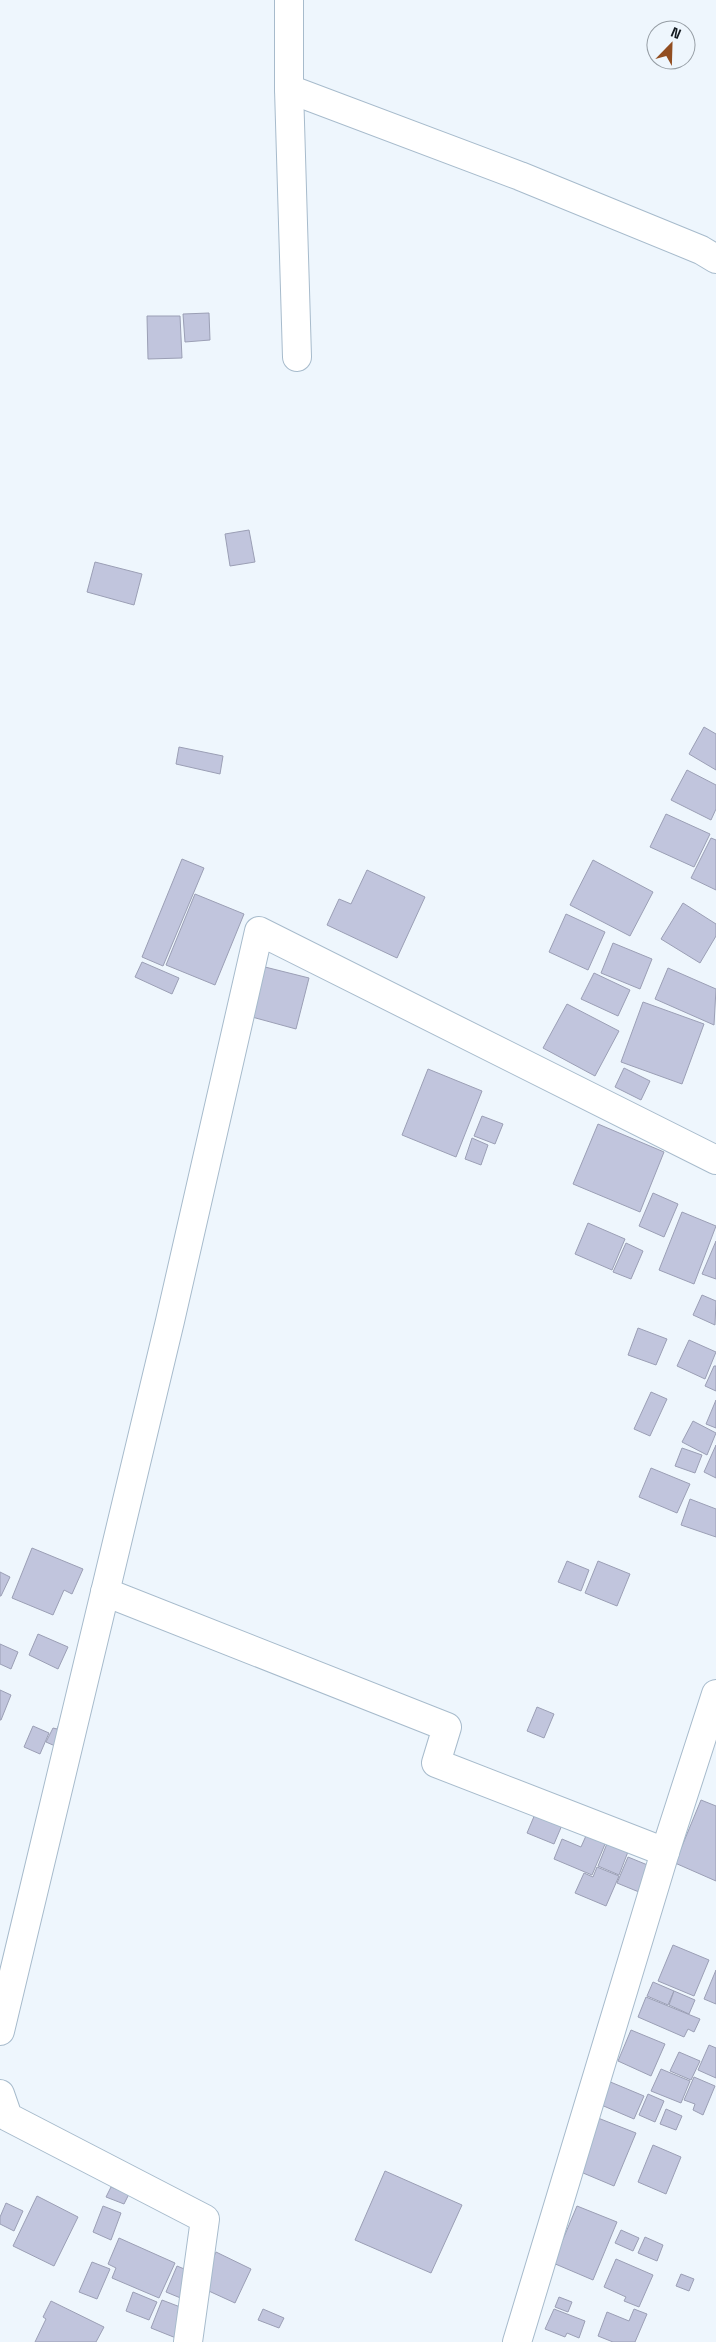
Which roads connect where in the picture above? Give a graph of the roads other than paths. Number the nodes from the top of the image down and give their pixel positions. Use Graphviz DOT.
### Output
graph roads {
  1 [pos="289,0"];
  2 [pos="289,89"];
  3 [pos="716,259"];
  4 [pos="297,357"];
  5 [pos="716,1160"];
  6 [pos="106,1592"];
  7 [pos="716,1694"];
  8 [pos="665,1852"];
  9 [pos="0,2031"];
  10 [pos="0,2094"];
  11 [pos="188,2342"];
  12 [pos="517,2342"];
  1 -- 2 [label="street"];
  2 -- 3 [label="street"];
  2 -- 4 [label="street"];
  5 -- 6 [label="street"];
  6 -- 8 [label="street"];
  6 -- 9 [label="street"];
  7 -- 8 [label="street"];
  8 -- 12 [label="street"];
  10 -- 11 [label="street"];
}
